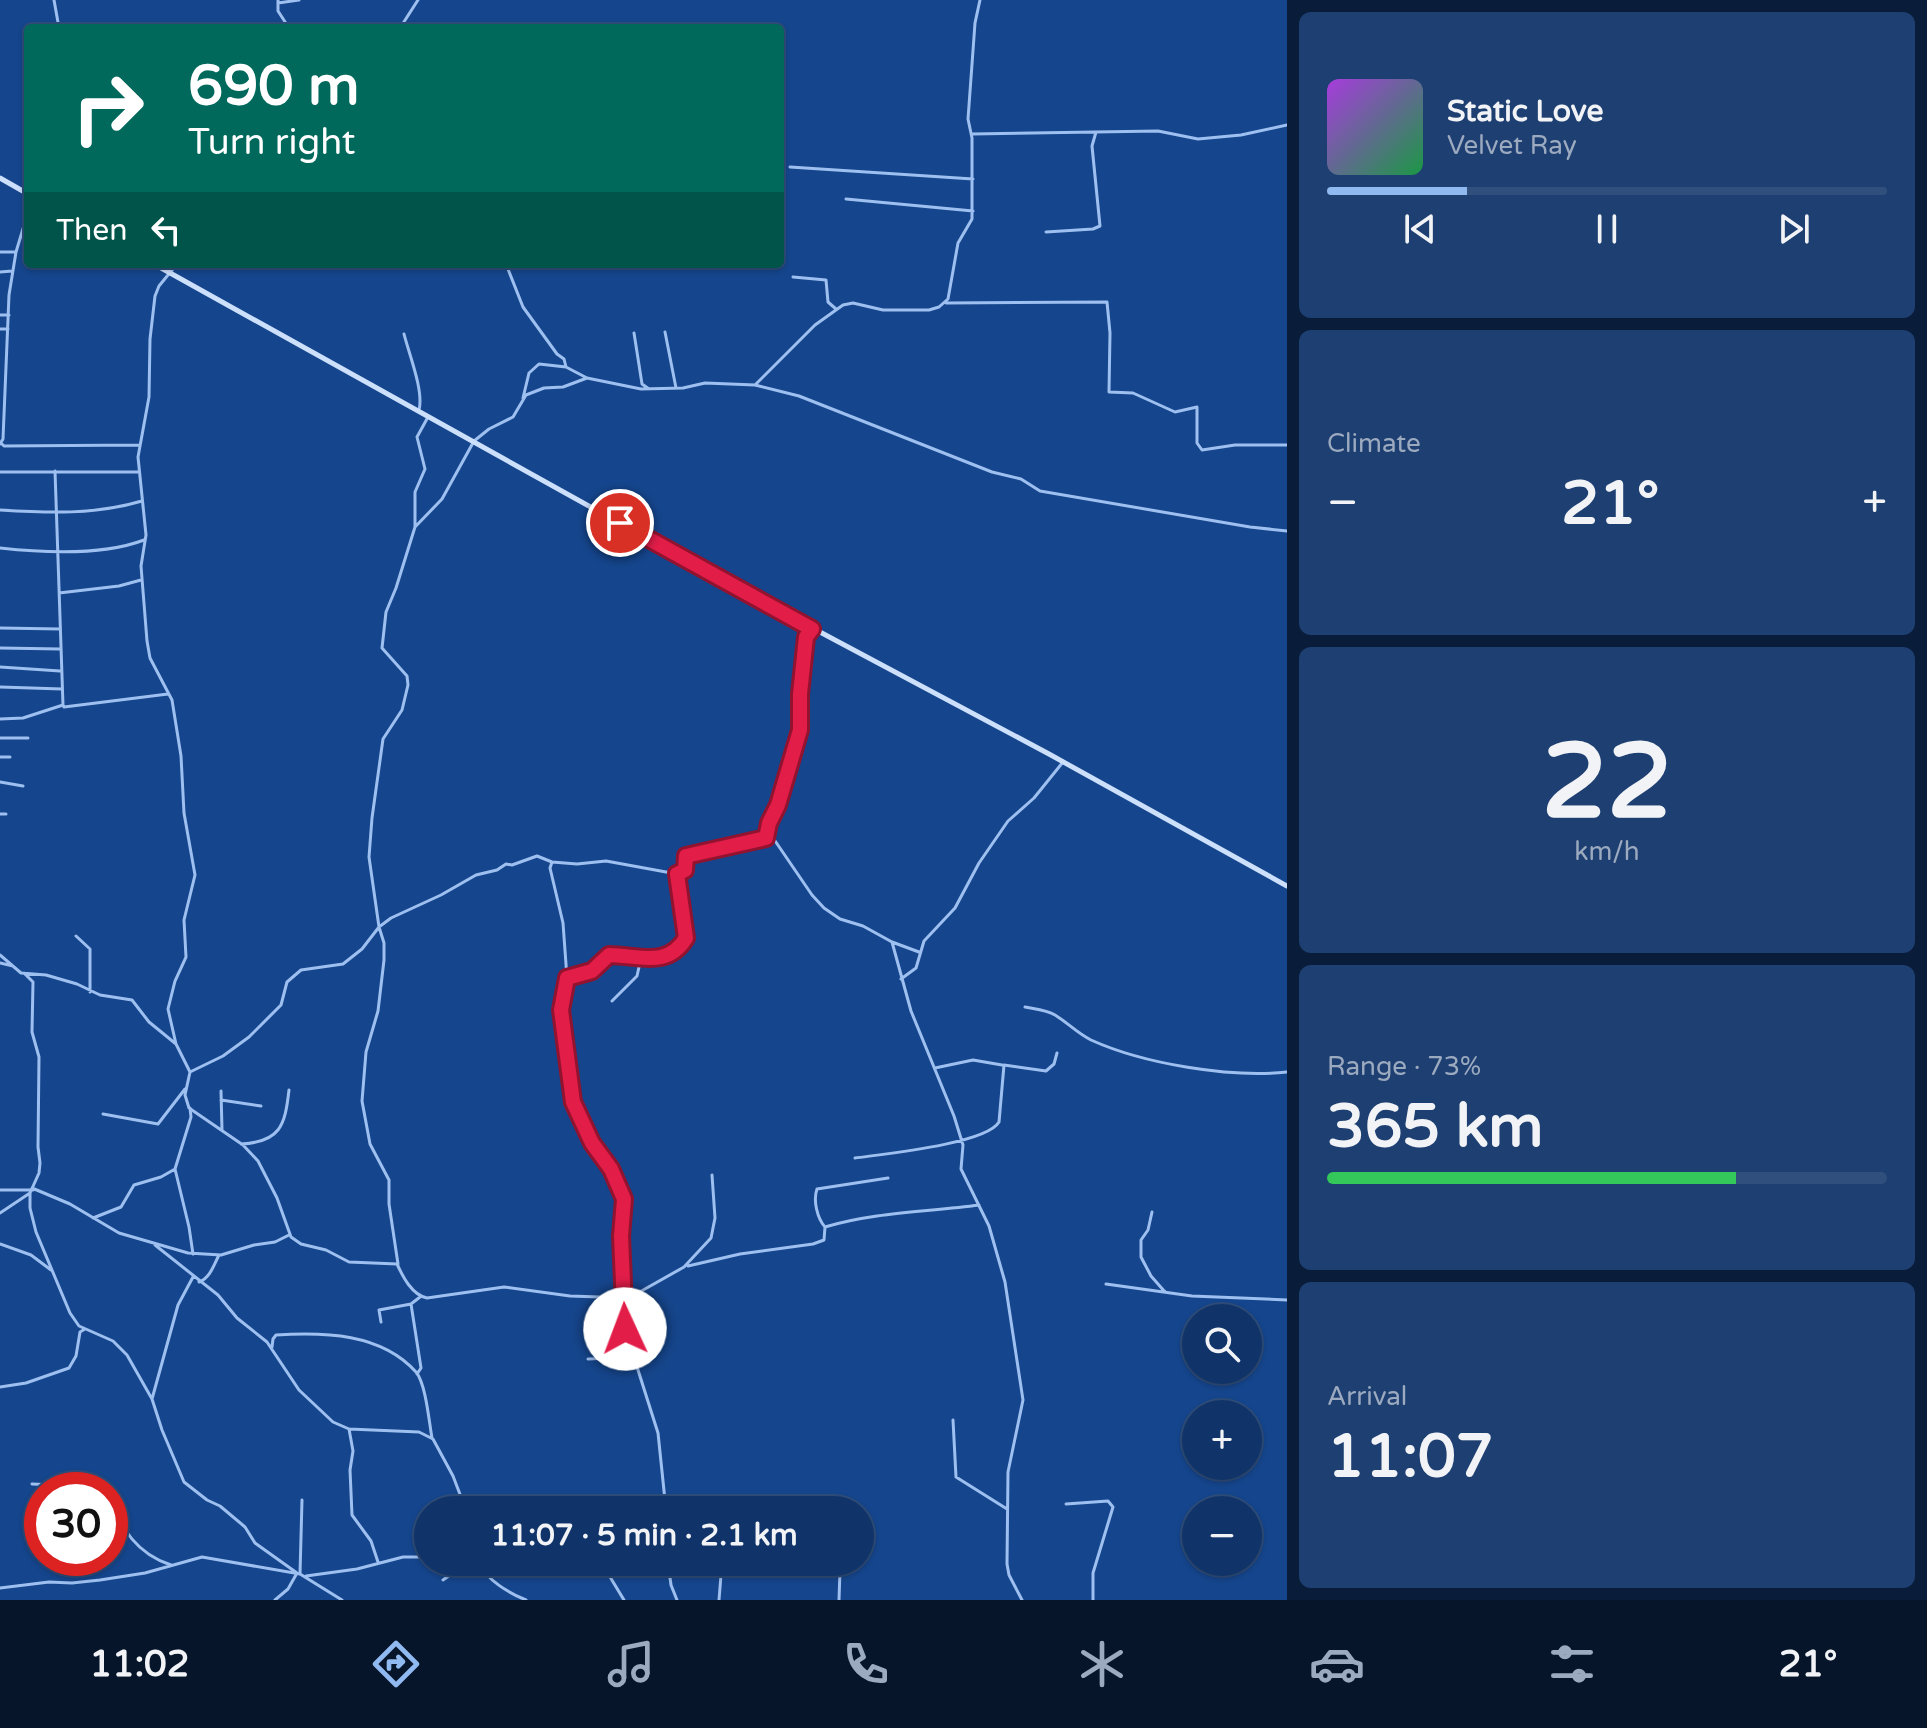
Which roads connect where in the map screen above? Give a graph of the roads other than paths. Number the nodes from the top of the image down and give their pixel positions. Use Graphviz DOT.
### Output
graph roads {
  1 [pos="54,0"];
  2 [pos="299,0"];
  3 [pos="418,0"];
  4 [pos="980,0"];
  5 [pos="278,2"];
  6 [pos="58,24"];
  7 [pos="286,24"];
  8 [pos="403,24"];
  9 [pos="1287,125"];
  10 [pos="1096,132"];
  11 [pos="972,134"];
  12 [pos="790,167"];
  13 [pos="0,178"];
  14 [pos="973,179"];
  15 [pos="24,192"];
  16 [pos="846,199"];
  17 [pos="973,211"];
  18 [pos="24,225"];
  19 [pos="1046,232"];
  20 [pos="0,252"];
  21 [pos="16,252"];
  22 [pos="161,268"];
  23 [pos="175,268"];
  24 [pos="508,268"];
  25 [pos="12,271"];
  26 [pos="0,272"];
  27 [pos="171,274"];
  28 [pos="793,277"];
  29 [pos="9,295"];
  30 [pos="0,296"];
  31 [pos="945,303"];
  32 [pos="836,309"];
  33 [pos="0,315"];
  34 [pos="9,315"];
  35 [pos="0,329"];
  36 [pos="8,329"];
  37 [pos="665,332"];
  38 [pos="634,333"];
  39 [pos="404,334"];
  40 [pos="7,347"];
  41 [pos="0,348"];
  42 [pos="0,367"];
  43 [pos="7,367"];
  44 [pos="566,367"];
  45 [pos="587,378"];
  46 [pos="0,385"];
  47 [pos="6,385"];
  48 [pos="755,385"];
  49 [pos="676,388"];
  50 [pos="649,389"];
  51 [pos="523,398"];
  52 [pos="2,405"];
  53 [pos="419,410"];
  54 [pos="428,416"];
  55 [pos="474,441"];
  56 [pos="1,444"];
  57 [pos="139,445"];
  58 [pos="1287,445"];
  59 [pos="55,471"];
  60 [pos="0,472"];
  61 [pos="138,472"];
  62 [pos="142,501"];
  63 [pos="0,510"];
  64 [pos="57,513"];
  65 [pos="415,527"];
  66 [pos="1287,531"];
  67 [pos="144,540"];
  68 [pos="0,548"];
  69 [pos="59,553"];
  70 [pos="142,579"];
  71 [pos="59,593"];
  72 [pos="0,628"];
  73 [pos="61,629"];
  74 [pos="812,629"];
  75 [pos="0,648"];
  76 [pos="60,649"];
  77 [pos="0,667"];
  78 [pos="60,671"];
  79 [pos="0,687"];
  80 [pos="62,689"];
  81 [pos="170,694"];
  82 [pos="63,705"];
  83 [pos="0,719"];
  84 [pos="0,738"];
  85 [pos="28,738"];
  86 [pos="0,757"];
  87 [pos="10,757"];
  88 [pos="1063,762"];
  89 [pos="0,782"];
  90 [pos="23,786"];
  91 [pos="0,814"];
  92 [pos="6,814"];
  93 [pos="768,831"];
  94 [pos="552,862"];
  95 [pos="677,874"];
  96 [pos="1287,886"];
  97 [pos="379,927"];
  98 [pos="76,936"];
  99 [pos="892,942"];
  100 [pos="919,952"];
  101 [pos="0,955"];
  102 [pos="641,958"];
  103 [pos="0,963"];
  104 [pos="13,966"];
  105 [pos="24,973"];
  106 [pos="567,978"];
  107 [pos="901,979"];
  108 [pos="90,992"];
  109 [pos="612,1001"];
  110 [pos="1025,1007"];
  111 [pos="176,1044"];
  112 [pos="1057,1053"];
  113 [pos="1004,1065"];
  114 [pos="935,1068"];
  115 [pos="190,1072"];
  116 [pos="1287,1072"];
  117 [pos="187,1088"];
  118 [pos="289,1090"];
  119 [pos="221,1091"];
  120 [pos="221,1100"];
  121 [pos="261,1106"];
  122 [pos="189,1108"];
  123 [pos="103,1114"];
  124 [pos="222,1130"];
  125 [pos="962,1142"];
  126 [pos="241,1144"];
  127 [pos="855,1158"];
  128 [pos="175,1169"];
  129 [pos="712,1175"];
  130 [pos="888,1178"];
  131 [pos="0,1190"];
  132 [pos="32,1191"];
  133 [pos="979,1205"];
  134 [pos="1152,1212"];
  135 [pos="0,1213"];
  136 [pos="93,1218"];
  137 [pos="825,1227"];
  138 [pos="289,1235"];
  139 [pos="0,1244"];
  140 [pos="155,1245"];
  141 [pos="193,1254"];
  142 [pos="219,1255"];
  143 [pos="397,1264"];
  144 [pos="684,1267"];
  145 [pos="54,1273"];
  146 [pos="193,1277"];
  147 [pos="199,1282"];
  148 [pos="1106,1284"];
  149 [pos="1176,1295"];
  150 [pos="420,1297"];
  151 [pos="624,1299"];
  152 [pos="1287,1300"];
  153 [pos="411,1304"];
  154 [pos="381,1322"];
  155 [pos="85,1329"];
  156 [pos="272,1347"];
  157 [pos="633,1357"];
  158 [pos="588,1359"];
  159 [pos="417,1374"];
  160 [pos="0,1387"];
  161 [pos="152,1399"];
  162 [pos="953,1420"];
  163 [pos="349,1429"];
  164 [pos="433,1439"];
  165 [pos="461,1496"];
  166 [pos="665,1496"];
  167 [pos="302,1500"];
  168 [pos="1066,1504"];
  169 [pos="1007,1509"];
  170 [pos="128,1534"];
  171 [pos="414,1557"];
  172 [pos="378,1562"];
  173 [pos="171,1565"];
  174 [pos="299,1574"];
  175 [pos="306,1576"];
  176 [pos="448,1576"];
  177 [pos="489,1576"];
  178 [pos="609,1576"];
  179 [pos="721,1576"];
  180 [pos="840,1576"];
  181 [pos="669,1577"];
  182 [pos="443,1580"];
  183 [pos="0,1588"];
  184 [pos="510,1593"];
  185 [pos="275,1600"];
  186 [pos="342,1600"];
  187 [pos="514,1600"];
  188 [pos="526,1600"];
  189 [pos="624,1600"];
  190 [pos="677,1600"];
  191 [pos="719,1600"];
  192 [pos="839,1600"];
  193 [pos="1022,1600"];
  194 [pos="1093,1600"];
  1 -- 6 [label="street"];
  2 -- 5 [label="street"];
  3 -- 8 [label="street"];
  4 -- 11 [label="street"];
  5 -- 7 [label="street"];
  9 -- 10 [label="street"];
  10 -- 11 [label="street"];
  10 -- 19 [label="street"];
  11 -- 14 [label="street"];
  12 -- 14 [label="street"];
  13 -- 15 [label="street"];
  14 -- 17 [label="street"];
  16 -- 17 [label="street"];
  17 -- 31 [label="street"];
  18 -- 21 [label="street"];
  20 -- 21 [label="street"];
  21 -- 25 [label="street"];
  22 -- 27 [label="street"];
  23 -- 27 [label="street"];
  24 -- 44 [label="street"];
  25 -- 26 [label="street"];
  25 -- 29 [label="street"];
  27 -- 53 [label="street"];
  27 -- 57 [label="street"];
  28 -- 32 [label="street"];
  29 -- 30 [label="street"];
  29 -- 34 [label="street"];
  31 -- 32 [label="street"];
  31 -- 58 [label="street"];
  32 -- 48 [label="street"];
  33 -- 34 [label="street"];
  34 -- 36 [label="street"];
  35 -- 36 [label="street"];
  36 -- 40 [label="street"];
  37 -- 49 [label="street"];
  38 -- 50 [label="street"];
  39 -- 53 [label="street"];
  40 -- 41 [label="street"];
  40 -- 43 [label="street"];
  42 -- 43 [label="street"];
  43 -- 47 [label="street"];
  44 -- 45 [label="street"];
  44 -- 51 [label="street"];
  45 -- 50 [label="street"];
  45 -- 51 [label="street"];
  46 -- 47 [label="street"];
  47 -- 52 [label="street"];
  48 -- 49 [label="street"];
  48 -- 66 [label="street"];
  49 -- 50 [label="street"];
  51 -- 55 [label="street"];
  52 -- 56 [label="street"];
  53 -- 54 [label="street"];
  54 -- 55 [label="street"];
  54 -- 65 [label="street"];
  55 -- 65 [label="street"];
  55 -- 74 [label="street"];
  56 -- 57 [label="street"];
  57 -- 61 [label="street"];
  59 -- 60 [label="street"];
  59 -- 61 [label="street"];
  59 -- 64 [label="street"];
  61 -- 62 [label="street"];
  62 -- 64 [label="street"];
  62 -- 67 [label="street"];
  63 -- 64 [label="street"];
  64 -- 69 [label="street"];
  65 -- 97 [label="street"];
  67 -- 69 [label="street"];
  67 -- 70 [label="street"];
  68 -- 69 [label="street"];
  69 -- 71 [label="street"];
  70 -- 71 [label="street"];
  70 -- 81 [label="street"];
  71 -- 73 [label="street"];
  72 -- 73 [label="street"];
  73 -- 76 [label="street"];
  74 -- 88 [label="street"];
  74 -- 93 [label="street"];
  75 -- 76 [label="street"];
  76 -- 78 [label="street"];
  77 -- 78 [label="street"];
  78 -- 80 [label="street"];
  79 -- 80 [label="street"];
  80 -- 82 [label="street"];
  81 -- 82 [label="street"];
  81 -- 111 [label="street"];
  82 -- 83 [label="street"];
  84 -- 85 [label="street"];
  86 -- 87 [label="street"];
  88 -- 96 [label="street"];
  88 -- 100 [label="street"];
  89 -- 90 [label="street"];
  91 -- 92 [label="street"];
  93 -- 95 [label="street"];
  93 -- 99 [label="street"];
  94 -- 95 [label="street"];
  94 -- 97 [label="street"];
  94 -- 106 [label="street"];
  95 -- 102 [label="street"];
  97 -- 115 [label="street"];
  97 -- 143 [label="street"];
  98 -- 108 [label="street"];
  99 -- 100 [label="street"];
  99 -- 107 [label="street"];
  100 -- 107 [label="street"];
  101 -- 104 [label="street"];
  102 -- 106 [label="street"];
  102 -- 109 [label="street"];
  103 -- 104 [label="street"];
  104 -- 105 [label="street"];
  105 -- 108 [label="street"];
  105 -- 132 [label="street"];
  106 -- 151 [label="street"];
  107 -- 114 [label="street"];
  108 -- 111 [label="street"];
  110 -- 116 [label="street"];
  111 -- 115 [label="street"];
  112 -- 113 [label="street"];
  113 -- 114 [label="street"];
  113 -- 125 [label="street"];
  114 -- 125 [label="street"];
  115 -- 117 [label="street"];
  117 -- 122 [label="street"];
  117 -- 123 [label="street"];
  118 -- 126 [label="street"];
  119 -- 120 [label="street"];
  120 -- 121 [label="street"];
  120 -- 124 [label="street"];
  122 -- 124 [label="street"];
  122 -- 128 [label="street"];
  124 -- 126 [label="street"];
  125 -- 127 [label="street"];
  125 -- 133 [label="street"];
  126 -- 138 [label="street"];
  128 -- 136 [label="street"];
  128 -- 141 [label="street"];
  129 -- 144 [label="street"];
  130 -- 137 [label="street"];
  131 -- 132 [label="street"];
  132 -- 135 [label="street"];
  132 -- 136 [label="street"];
  132 -- 145 [label="street"];
  133 -- 137 [label="street"];
  133 -- 169 [label="street"];
  134 -- 149 [label="street"];
  136 -- 140 [label="street"];
  137 -- 144 [label="street"];
  138 -- 142 [label="street"];
  138 -- 143 [label="street"];
  139 -- 145 [label="street"];
  140 -- 141 [label="street"];
  140 -- 146 [label="street"];
  141 -- 142 [label="street"];
  142 -- 147 [label="street"];
  143 -- 150 [label="street"];
  144 -- 151 [label="street"];
  145 -- 155 [label="street"];
  146 -- 147 [label="street"];
  146 -- 161 [label="street"];
  147 -- 156 [label="street"];
  148 -- 149 [label="street"];
  149 -- 152 [label="street"];
  150 -- 151 [label="street"];
  150 -- 153 [label="street"];
  151 -- 157 [label="street"];
  153 -- 154 [label="street"];
  153 -- 159 [label="street"];
  155 -- 160 [label="street"];
  155 -- 161 [label="street"];
  156 -- 159 [label="street"];
  156 -- 163 [label="street"];
  157 -- 158 [label="street"];
  157 -- 166 [label="street"];
  159 -- 164 [label="street"];
  161 -- 174 [label="street"];
  162 -- 169 [label="street"];
  163 -- 164 [label="street"];
  163 -- 172 [label="street"];
  164 -- 165 [label="street"];
  167 -- 174 [label="street"];
  168 -- 194 [label="street"];
  169 -- 193 [label="street"];
  170 -- 173 [label="street"];
  171 -- 172 [label="street"];
  172 -- 175 [label="street"];
  173 -- 174 [label="street"];
  173 -- 183 [label="street"];
  174 -- 175 [label="street"];
  174 -- 185 [label="street"];
  175 -- 186 [label="street"];
  176 -- 182 [label="street"];
  177 -- 184 [label="street"];
  178 -- 189 [label="street"];
  179 -- 191 [label="street"];
  180 -- 192 [label="street"];
  181 -- 190 [label="street"];
  184 -- 187 [label="street"];
  184 -- 188 [label="street"];
}
